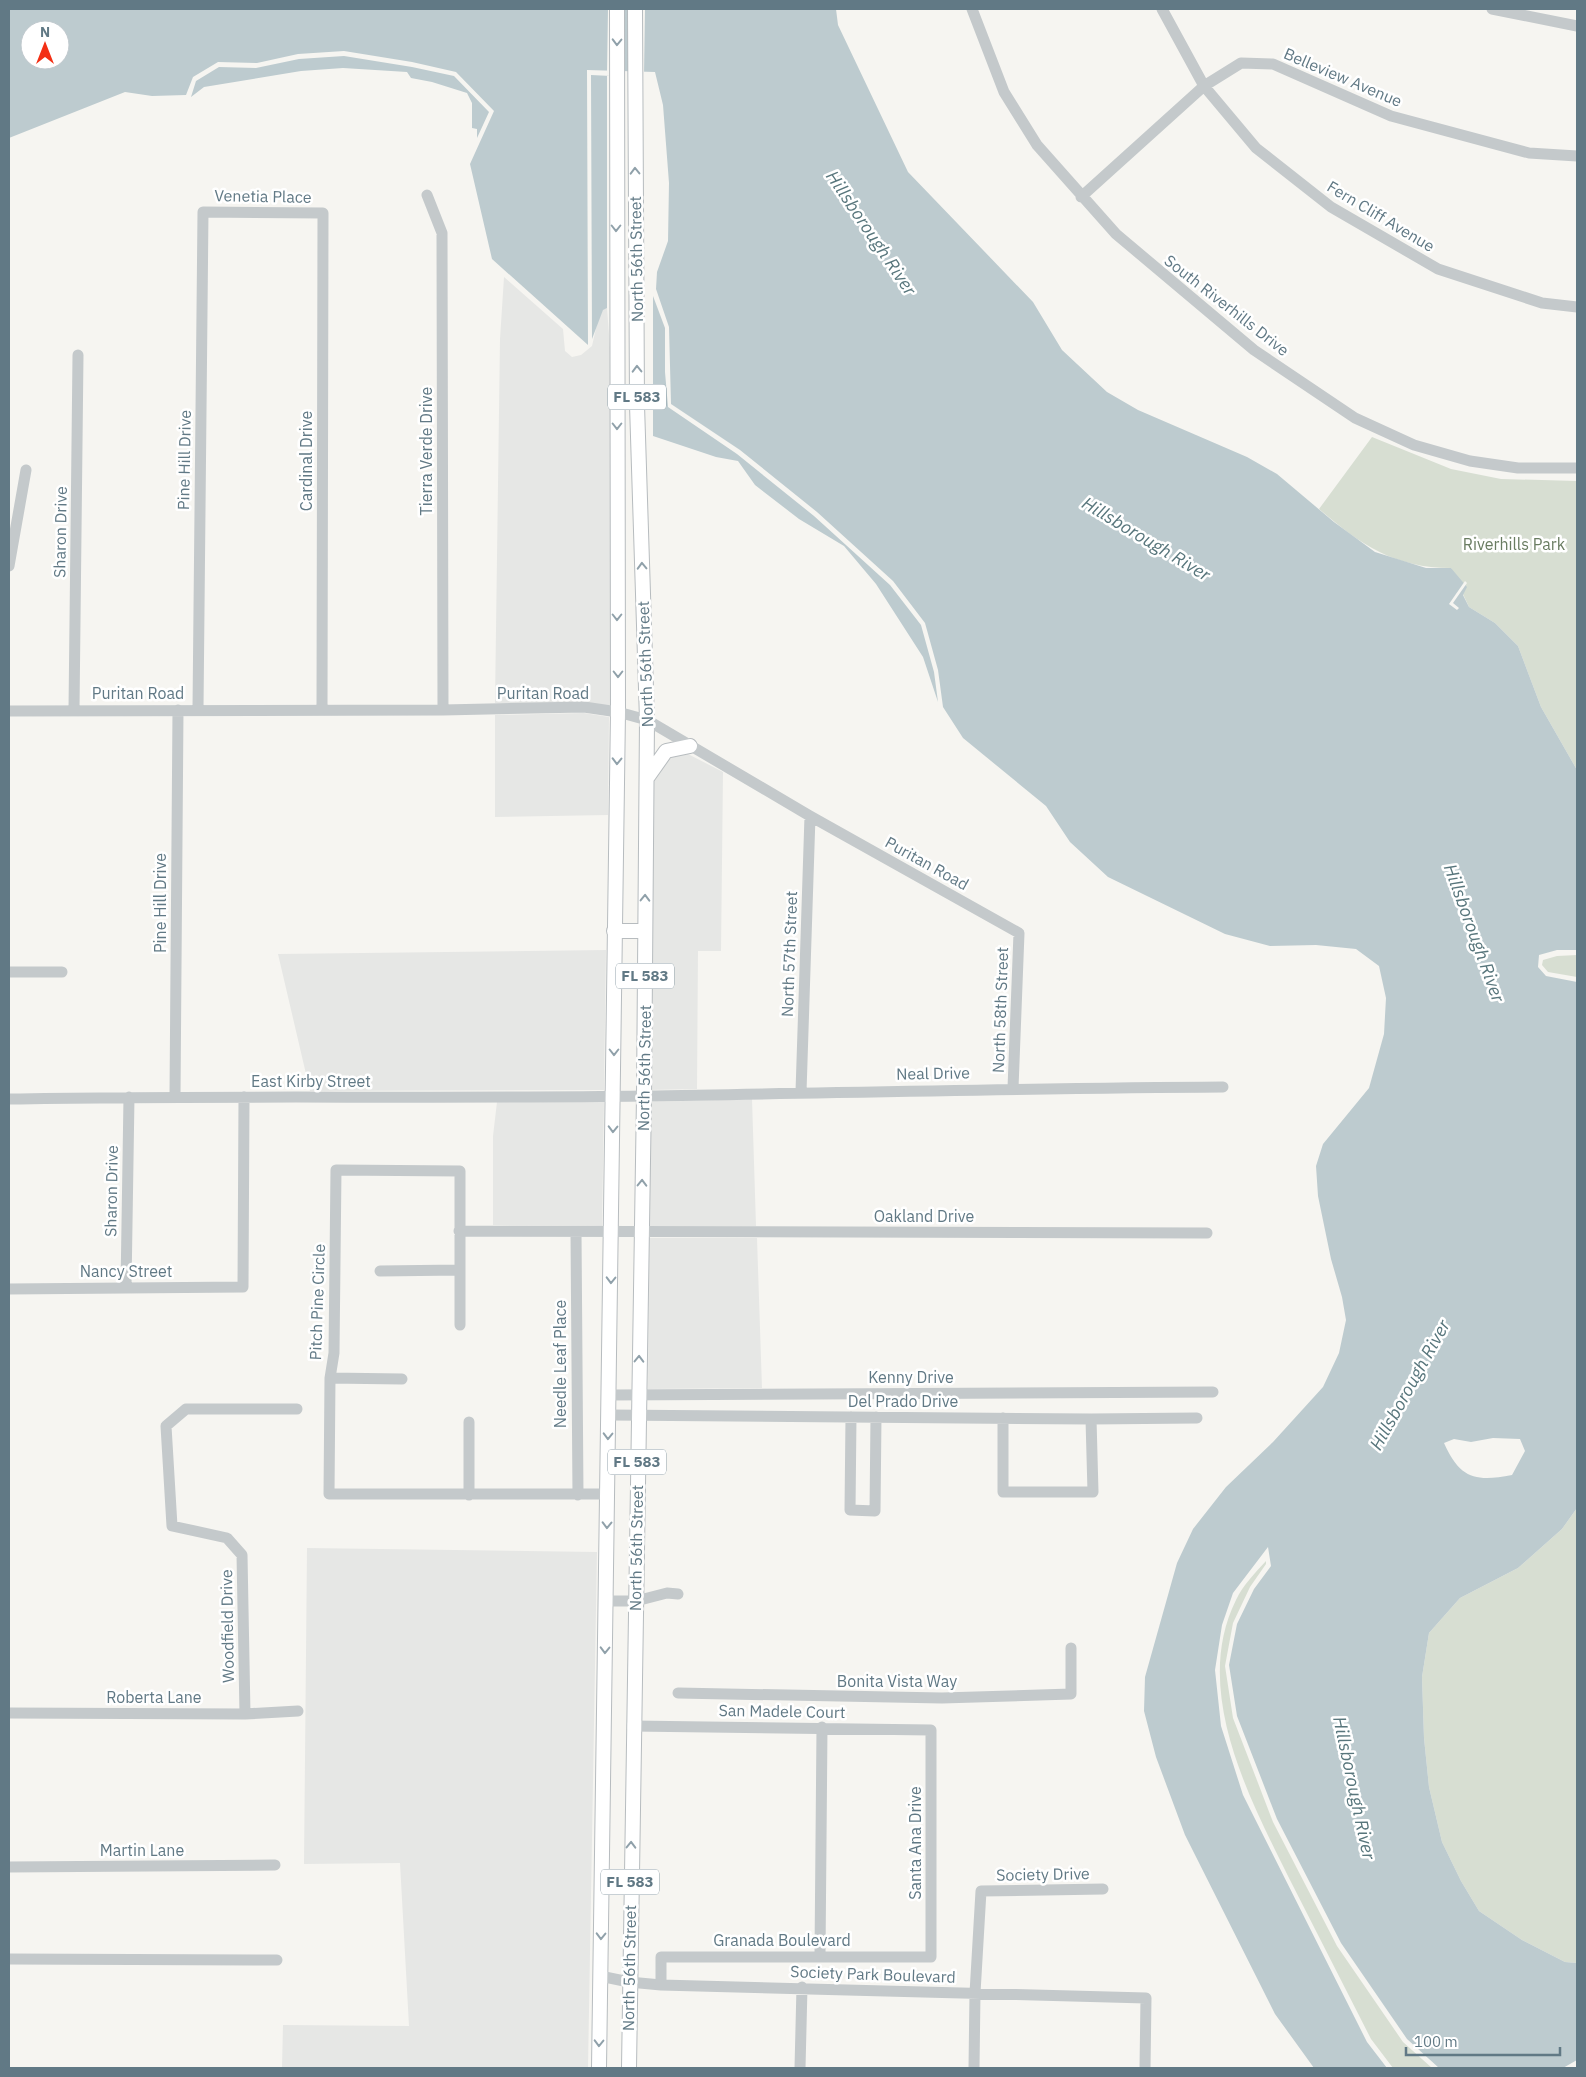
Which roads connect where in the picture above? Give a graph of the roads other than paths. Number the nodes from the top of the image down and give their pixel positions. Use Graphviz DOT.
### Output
graph roads {
  1 [pos="617,9"];
  2 [pos="635,9"];
  3 [pos="972,9"];
  4 [pos="1162,9"];
  5 [pos="1492,9"];
  6 [pos="1577,26"];
  7 [pos="1204,86"];
  8 [pos="1577,156"];
  9 [pos="427,195"];
  10 [pos="1081,196"];
  11 [pos="203,212"];
  12 [pos="323,213"];
  13 [pos="1577,306"];
  14 [pos="78,355"];
  15 [pos="617,453"];
  16 [pos="639,453"];
  17 [pos="1577,468"];
  18 [pos="26,470"];
  19 [pos="9,566"];
  20 [pos="198,709"];
  21 [pos="322,709"];
  22 [pos="74,710"];
  23 [pos="178,710"];
  24 [pos="443,710"];
  25 [pos="9,711"];
  26 [pos="618,712"];
  27 [pos="647,720"];
  28 [pos="690,746"];
  29 [pos="646,779"];
  30 [pos="810,816"];
  31 [pos="614,932"];
  32 [pos="645,932"];
  33 [pos="1019,933"];
  34 [pos="9,972"];
  35 [pos="62,972"];
  36 [pos="1223,1087"];
  37 [pos="1013,1088"];
  38 [pos="801,1092"];
  39 [pos="175,1096"];
  40 [pos="614,1096"];
  41 [pos="644,1096"];
  42 [pos="129,1097"];
  43 [pos="244,1097"];
  44 [pos="9,1099"];
  45 [pos="459,1231"];
  46 [pos="576,1232"];
  47 [pos="612,1232"];
  48 [pos="641,1232"];
  49 [pos="1207,1234"];
  50 [pos="459,1270"];
  51 [pos="380,1271"];
  52 [pos="126,1287"];
  53 [pos="9,1289"];
  54 [pos="460,1325"];
  55 [pos="330,1378"];
  56 [pos="402,1379"];
  57 [pos="1213,1392"];
  58 [pos="609,1395"];
  59 [pos="638,1395"];
  60 [pos="298,1409"];
  61 [pos="609,1415"];
  62 [pos="638,1415"];
  63 [pos="876,1417"];
  64 [pos="851,1418"];
  65 [pos="1003,1418"];
  66 [pos="1197,1418"];
  67 [pos="1091,1419"];
  68 [pos="469,1422"];
  69 [pos="607,1494"];
  70 [pos="469,1495"];
  71 [pos="578,1495"];
  72 [pos="678,1594"];
  73 [pos="606,1601"];
  74 [pos="636,1601"];
  75 [pos="1071,1648"];
  76 [pos="678,1693"];
  77 [pos="298,1711"];
  78 [pos="9,1713"];
  79 [pos="245,1714"];
  80 [pos="632,1726"];
  81 [pos="822,1728"];
  82 [pos="931,1730"];
  83 [pos="275,1865"];
  84 [pos="9,1867"];
  85 [pos="1103,1889"];
  86 [pos="820,1956"];
  87 [pos="931,1957"];
  88 [pos="9,1959"];
  89 [pos="276,1960"];
  90 [pos="600,1976"];
  91 [pos="629,1982"];
  92 [pos="661,1985"];
  93 [pos="802,1987"];
  94 [pos="975,1993"];
  95 [pos="599,2068"];
  96 [pos="629,2068"];
  97 [pos="800,2068"];
  98 [pos="974,2068"];
  99 [pos="1145,2068"];
  1 -- 15 [label="main road, North 56th Street / FL 583, one-way"];
  16 -- 2 [label="main road, North 56th Street / FL 583, one-way"];
  3 -- 10 [label="street, South Riverhills Drive"];
  4 -- 7 [label="street, Fern Cliff Avenue"];
  5 -- 6 [label="street"];
  7 -- 8 [label="street, Belleview Avenue"];
  7 -- 10 [label="street, Belleview Avenue"];
  7 -- 13 [label="street, Fern Cliff Avenue"];
  9 -- 24 [label="street, Tierra Verde Drive"];
  10 -- 17 [label="street, South Riverhills Drive"];
  11 -- 12 [label="street, Venetia Place"];
  11 -- 20 [label="street, Pine Hill Drive"];
  12 -- 21 [label="street, Cardinal Drive"];
  14 -- 22 [label="street, Sharon Drive"];
  15 -- 16 [label="main road"];
  15 -- 26 [label="main road, North 56th Street / FL 583, one-way"];
  27 -- 16 [label="main road, North 56th Street / FL 583, one-way"];
  18 -- 19 [label="street"];
  20 -- 21 [label="street, Puritan Road"];
  20 -- 23 [label="street, Puritan Road"];
  21 -- 24 [label="street, Puritan Road"];
  22 -- 23 [label="street, Puritan Road"];
  22 -- 25 [label="street, Puritan Road"];
  23 -- 39 [label="street, Pine Hill Drive"];
  24 -- 26 [label="street, Puritan Road"];
  26 -- 27 [label="street, Puritan Road"];
  26 -- 31 [label="main road, North 56th Street / FL 583, one-way"];
  27 -- 28 [label="street, Puritan Road"];
  27 -- 29 [label="main road, North 56th Street / FL 583"];
  28 -- 29 [label="main road"];
  28 -- 30 [label="street, Puritan Road"];
  32 -- 29 [label="main road, North 56th Street / FL 583, one-way"];
  30 -- 33 [label="street, Puritan Road"];
  30 -- 38 [label="street, North 57th Street"];
  31 -- 32 [label="main road"];
  31 -- 40 [label="main road, North 56th Street / FL 583, one-way"];
  32 -- 41 [label="main road, North 56th Street / FL 583"];
  33 -- 37 [label="street, North 58th Street"];
  34 -- 35 [label="street"];
  36 -- 37 [label="street, Neal Drive"];
  37 -- 38 [label="street, Neal Drive"];
  38 -- 41 [label="street, Neal Drive"];
  39 -- 42 [label="street, East Kirby Street"];
  39 -- 43 [label="street, East Kirby Street"];
  40 -- 41 [label="street, East Kirby Street"];
  40 -- 43 [label="street, East Kirby Street"];
  40 -- 47 [label="main road, North 56th Street / FL 583, one-way"];
  48 -- 41 [label="main road, North 56th Street / FL 583, one-way"];
  42 -- 44 [label="street, East Kirby Street"];
  42 -- 52 [label="street, Sharon Drive"];
  43 -- 52 [label="street, Nancy Street"];
  45 -- 46 [label="street"];
  45 -- 50 [label="street"];
  45 -- 55 [label="street, Pitch Pine Circle"];
  46 -- 47 [label="street"];
  46 -- 71 [label="street, Needle Leaf Place"];
  47 -- 48 [label="street, Oakland Drive"];
  47 -- 58 [label="main road, North 56th Street / FL 583, one-way"];
  48 -- 49 [label="street, Oakland Drive"];
  59 -- 48 [label="main road, North 56th Street / FL 583, one-way"];
  50 -- 51 [label="street"];
  50 -- 54 [label="street"];
  52 -- 53 [label="street, Nancy Street"];
  55 -- 56 [label="street"];
  55 -- 70 [label="street, Pitch Pine Circle"];
  57 -- 59 [label="street, Kenny Drive"];
  58 -- 59 [label="street, Kenny Drive"];
  58 -- 61 [label="main road, North 56th Street / FL 583"];
  59 -- 62 [label="main road, North 56th Street / FL 583"];
  60 -- 79 [label="street, Woodfield Drive"];
  61 -- 62 [label="street, Del Prado Drive"];
  61 -- 69 [label="main road, North 56th Street / FL 583, one-way"];
  62 -- 64 [label="street, Del Prado Drive"];
  62 -- 74 [label="main road, North 56th Street / FL 583"];
  63 -- 64 [label="street, Del Prado Drive"];
  63 -- 64 [label="street"];
  63 -- 65 [label="street, Del Prado Drive"];
  65 -- 67 [label="street, Del Prado Drive"];
  65 -- 67 [label="street"];
  66 -- 67 [label="street, Del Prado Drive"];
  68 -- 70 [label="street"];
  69 -- 71 [label="street, Pitch Pine Circle"];
  69 -- 73 [label="main road, North 56th Street / FL 583, one-way"];
  70 -- 71 [label="street, Pitch Pine Circle"];
  72 -- 74 [label="street"];
  73 -- 74 [label="street"];
  73 -- 90 [label="main road, North 56th Street / FL 583, one-way"];
  74 -- 80 [label="main road, North 56th Street / FL 583"];
  75 -- 76 [label="street, Bonita Vista Way"];
  77 -- 79 [label="street, Roberta Lane"];
  78 -- 79 [label="street, Roberta Lane"];
  80 -- 81 [label="street, San Madele Court"];
  91 -- 80 [label="main road, North 56th Street / FL 583, one-way"];
  81 -- 82 [label="street, San Madele Court"];
  81 -- 86 [label="street"];
  82 -- 87 [label="street, Santa Ana Drive"];
  83 -- 84 [label="street, Martin Lane"];
  85 -- 94 [label="street, Society Drive"];
  86 -- 87 [label="street, Granada Boulevard"];
  86 -- 92 [label="street, Granada Boulevard"];
  88 -- 89 [label="street"];
  90 -- 91 [label="street, Society Park Boulevard"];
  90 -- 95 [label="main road, North 56th Street / FL 583, one-way"];
  91 -- 92 [label="street, Society Park Boulevard"];
  91 -- 96 [label="main road, North 56th Street / FL 583"];
  92 -- 93 [label="street, Society Park Boulevard"];
  93 -- 94 [label="street, Society Park Boulevard"];
  93 -- 97 [label="street"];
  94 -- 98 [label="street, Society Drive"];
  94 -- 99 [label="street, Society Park Boulevard"];
}
